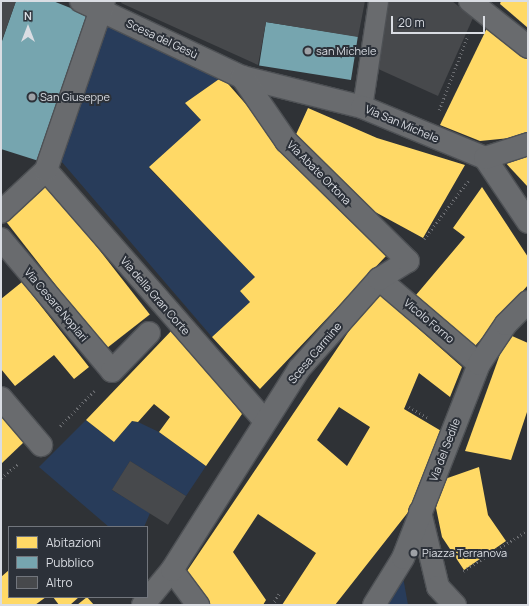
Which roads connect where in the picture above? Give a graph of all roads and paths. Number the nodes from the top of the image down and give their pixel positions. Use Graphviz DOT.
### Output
graph roads {
  1 [pos="378,1"];
  2 [pos="477,3"];
  3 [pos="95,4"];
  4 [pos="528,47"];
  5 [pos="242,77"];
  6 [pos="362,107"];
  7 [pos="428,136"];
  8 [pos="528,144"];
  9 [pos="485,158"];
  10 [pos="46,170"];
  11 [pos="1,212"];
  12 [pos="528,222"];
  13 [pos="1,239"];
  14 [pos="408,261"];
  15 [pos="379,279"];
  16 [pos="528,302"];
  17 [pos="149,333"];
  18 [pos="478,364"];
  19 [pos="1,398"];
  20 [pos="265,421"];
  21 [pos="41,445"];
  22 [pos="420,512"];
  23 [pos="528,530"];
  24 [pos="172,570"];
  25 [pos="279,594"];
  26 [pos="438,596"];
  27 [pos="143,605"];
  28 [pos="198,605"];
  29 [pos="272,605"];
  30 [pos="374,605"];
  31 [pos="455,605"];
  1 -- 6 [label="lane"];
  2 -- 4 [label="street"];
  2 -- 7 [label="path"];
  3 -- 5 [label="street, Scesa del Gesù"];
  3 -- 10 [label="street"];
  5 -- 6 [label="street, Via San Michele"];
  5 -- 14 [label="street, Via Abate Ortona"];
  6 -- 7 [label="street, Via San Michele"];
  7 -- 9 [label="street, Via San Michele"];
  8 -- 9 [label="street"];
  9 -- 12 [label="street"];
  9 -- 14 [label="path"];
  10 -- 11 [label="street"];
  10 -- 20 [label="street, Via della Gran Corte"];
  13 -- 17 [label="street, Via Cesare Noplari"];
  14 -- 15 [label="street, Scesa Carmine"];
  15 -- 18 [label="street, Vicolo Forno"];
  15 -- 20 [label="street, Scesa Carmine"];
  16 -- 18 [label="street, Via del Sedile"];
  18 -- 22 [label="street, Via del Sedile"];
  19 -- 21 [label="street"];
  20 -- 24 [label="street, Scesa Carmine"];
  22 -- 26 [label="street"];
  22 -- 30 [label="street, Via del Sedile"];
  23 -- 26 [label="path"];
  24 -- 27 [label="street, Scesa Carmine"];
  24 -- 28 [label="street"];
  25 -- 29 [label="path"];
  26 -- 31 [label="street"];
}
